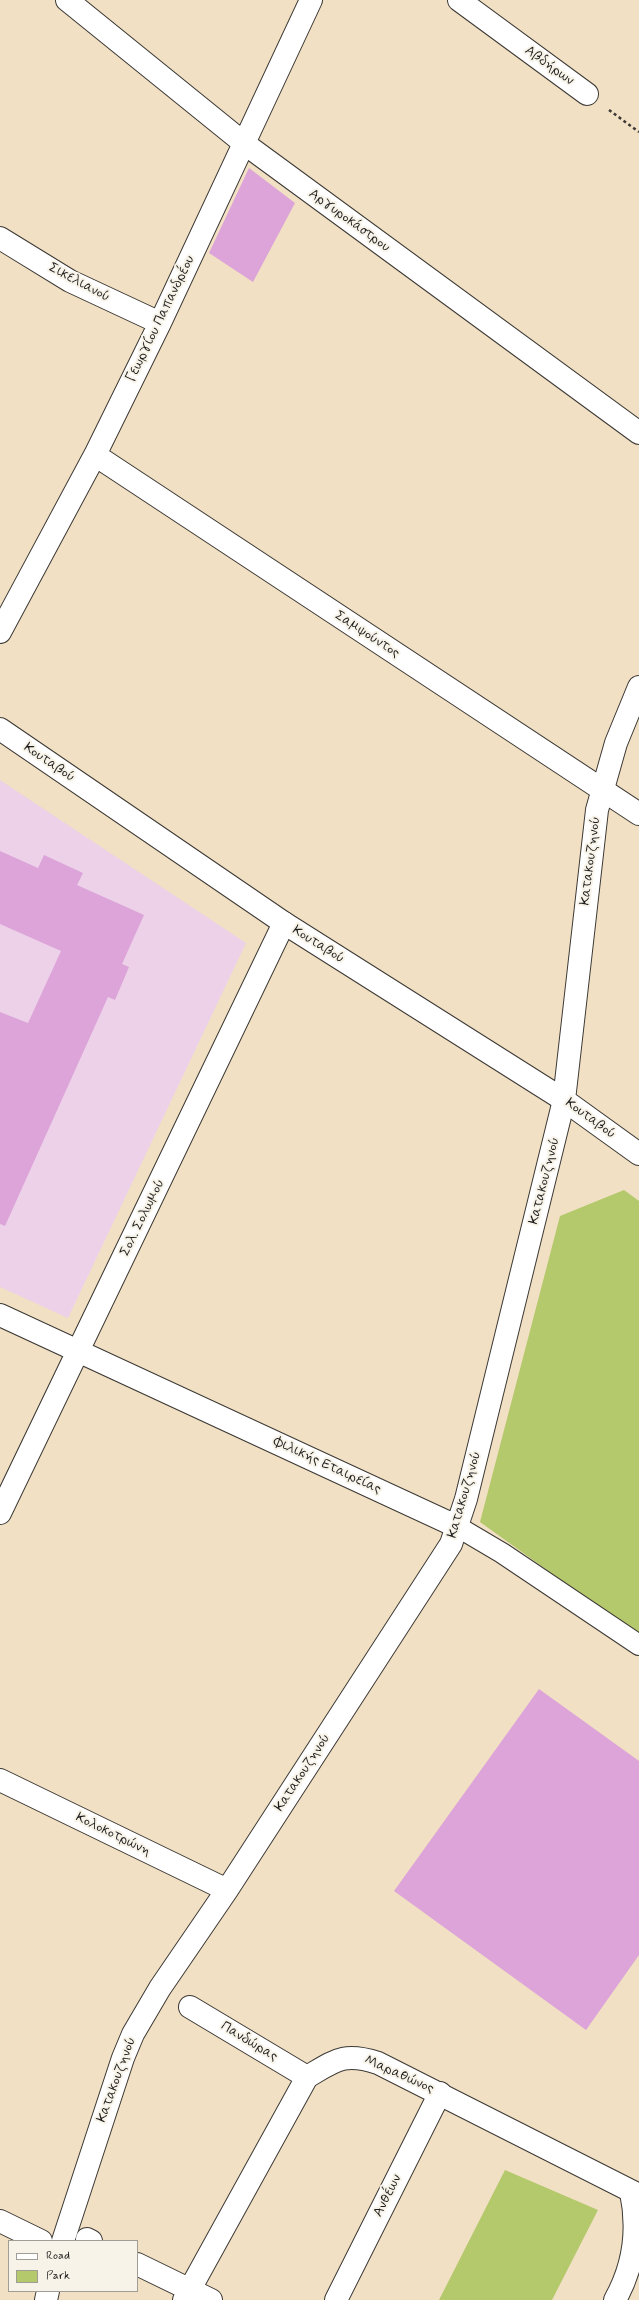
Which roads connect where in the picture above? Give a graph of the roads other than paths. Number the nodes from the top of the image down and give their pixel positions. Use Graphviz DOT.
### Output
graph roads {
  1 [pos="67,0"];
  2 [pos="311,0"];
  3 [pos="459,0"];
  4 [pos="587,94"];
  5 [pos="245,144"];
  6 [pos="0,238"];
  7 [pos="160,323"];
  8 [pos="639,433"];
  9 [pos="95,455"];
  10 [pos="0,632"];
  11 [pos="639,687"];
  12 [pos="0,729"];
  13 [pos="602,790"];
  14 [pos="639,814"];
  15 [pos="284,923"];
  16 [pos="564,1100"];
  17 [pos="639,1154"];
  18 [pos="0,1315"];
  19 [pos="79,1351"];
  20 [pos="0,1513"];
  21 [pos="458,1527"];
  22 [pos="639,1645"];
  23 [pos="0,1780"];
  24 [pos="227,1890"];
  25 [pos="190,2007"];
  26 [pos="307,2077"];
  27 [pos="440,2093"];
  28 [pos="635,2194"];
  29 [pos="0,2221"];
  30 [pos="39,2240"];
  31 [pos="63,2240"];
  32 [pos="638,2243"];
  33 [pos="138,2265"];
  34 [pos="187,2295"];
  35 [pos="211,2300"];
  36 [pos="336,2300"];
  37 [pos="615,2300"];
  1 -- 5 [label="street, Αργυροκάστρου"];
  2 -- 5 [label="street, Γεωργίου Παπανδρέου"];
  3 -- 4 [label="street, Αβδήρων"];
  5 -- 7 [label="street, Γεωργίου Παπανδρέου"];
  5 -- 8 [label="street, Αργυροκάστρου"];
  6 -- 7 [label="street, Σικελιανού"];
  7 -- 9 [label="street, Γεωργίου Παπανδρέου"];
  9 -- 10 [label="street, Γεωργίου Παπανδρέου"];
  9 -- 13 [label="street, Σαμψούντος"];
  11 -- 13 [label="street, Κατακουζηνού"];
  12 -- 15 [label="street, Κουταβού"];
  13 -- 14 [label="street, Σαμψούντος"];
  13 -- 16 [label="street, Κατακουζηνού"];
  15 -- 16 [label="street, Κουταβού"];
  15 -- 19 [label="street, Σολ. Σολωμού"];
  16 -- 17 [label="street, Κουταβού"];
  16 -- 21 [label="street, Κατακουζηνού"];
  18 -- 19 [label="street, Φιλικής Εταιρείας"];
  19 -- 20 [label="street, Σολ. Σολωμού"];
  19 -- 21 [label="street, Φιλικής Εταιρείας"];
  21 -- 22 [label="lane, Φιλικής Εταιρείας"];
  21 -- 24 [label="street, Κατακουζηνού"];
  23 -- 24 [label="street, Κολοκοτρώνη"];
  24 -- 31 [label="street, Κατακουζηνού"];
  25 -- 26 [label="street, Πανδώρας"];
  26 -- 27 [label="street, Μαραθώνος"];
  26 -- 34 [label="street"];
  27 -- 28 [label="street, Μαραθώνος"];
  27 -- 36 [label="street, Ανθέων"];
  28 -- 32 [label="street"];
  29 -- 30 [label="street"];
  32 -- 37 [label="street"];
  33 -- 34 [label="street"];
  34 -- 35 [label="street"];
}
